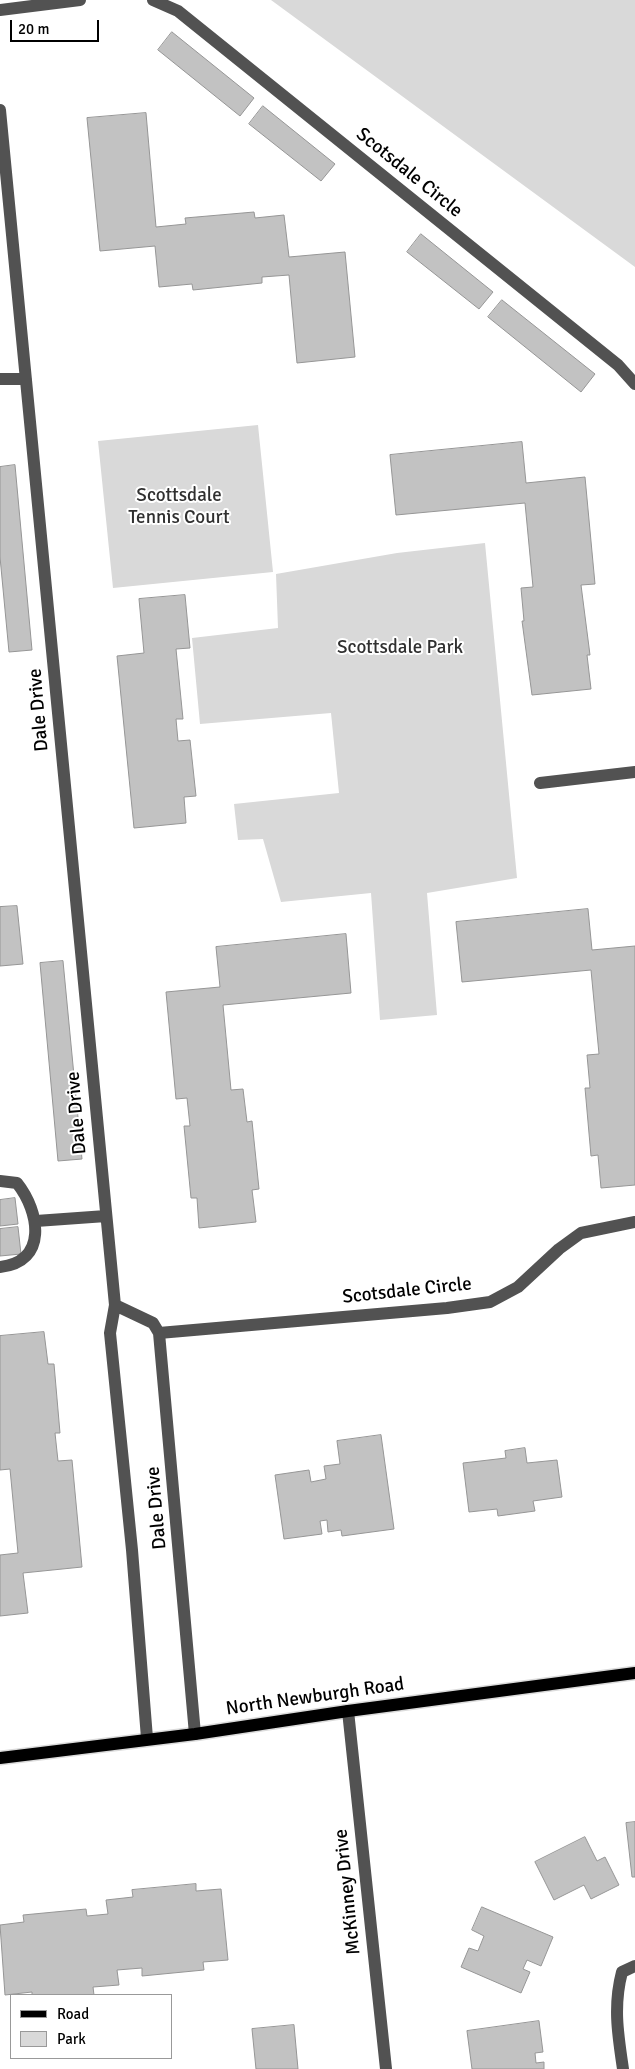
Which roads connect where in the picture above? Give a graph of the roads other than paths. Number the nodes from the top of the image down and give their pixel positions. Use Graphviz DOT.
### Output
graph roads {
  1 [pos="80,0"];
  2 [pos="153,0"];
  3 [pos="0,10"];
  4 [pos="0,110"];
  5 [pos="0,379"];
  6 [pos="26,379"];
  7 [pos="635,384"];
  8 [pos="635,772"];
  9 [pos="540,783"];
  10 [pos="0,1181"];
  11 [pos="106,1216"];
  12 [pos="36,1221"];
  13 [pos="635,1222"];
  14 [pos="0,1267"];
  15 [pos="115,1305"];
  16 [pos="159,1333"];
  17 [pos="635,1673"];
  18 [pos="348,1711"];
  19 [pos="195,1734"];
  20 [pos="147,1738"];
  21 [pos="0,1758"];
  22 [pos="635,1966"];
  23 [pos="386,2069"];
  24 [pos="623,2069"];
  1 -- 3 [label="street"];
  2 -- 7 [label="street, Scotsdale Circle"];
  4 -- 6 [label="street, Dale Drive"];
  5 -- 6 [label="street"];
  6 -- 11 [label="street, Dale Drive"];
  8 -- 9 [label="street"];
  10 -- 12 [label="street"];
  11 -- 12 [label="street"];
  11 -- 15 [label="street, Dale Drive"];
  12 -- 14 [label="street"];
  13 -- 16 [label="street, Scotsdale Circle"];
  15 -- 16 [label="street"];
  15 -- 20 [label="street, Dale Drive"];
  16 -- 19 [label="street, Dale Drive"];
  17 -- 18 [label="main road, North Newburgh Road"];
  18 -- 19 [label="main road, North Newburgh Road"];
  18 -- 23 [label="street, McKinney Drive"];
  19 -- 20 [label="main road, North Newburgh Road"];
  20 -- 21 [label="main road, North Newburgh Road"];
  22 -- 24 [label="street"];
}
